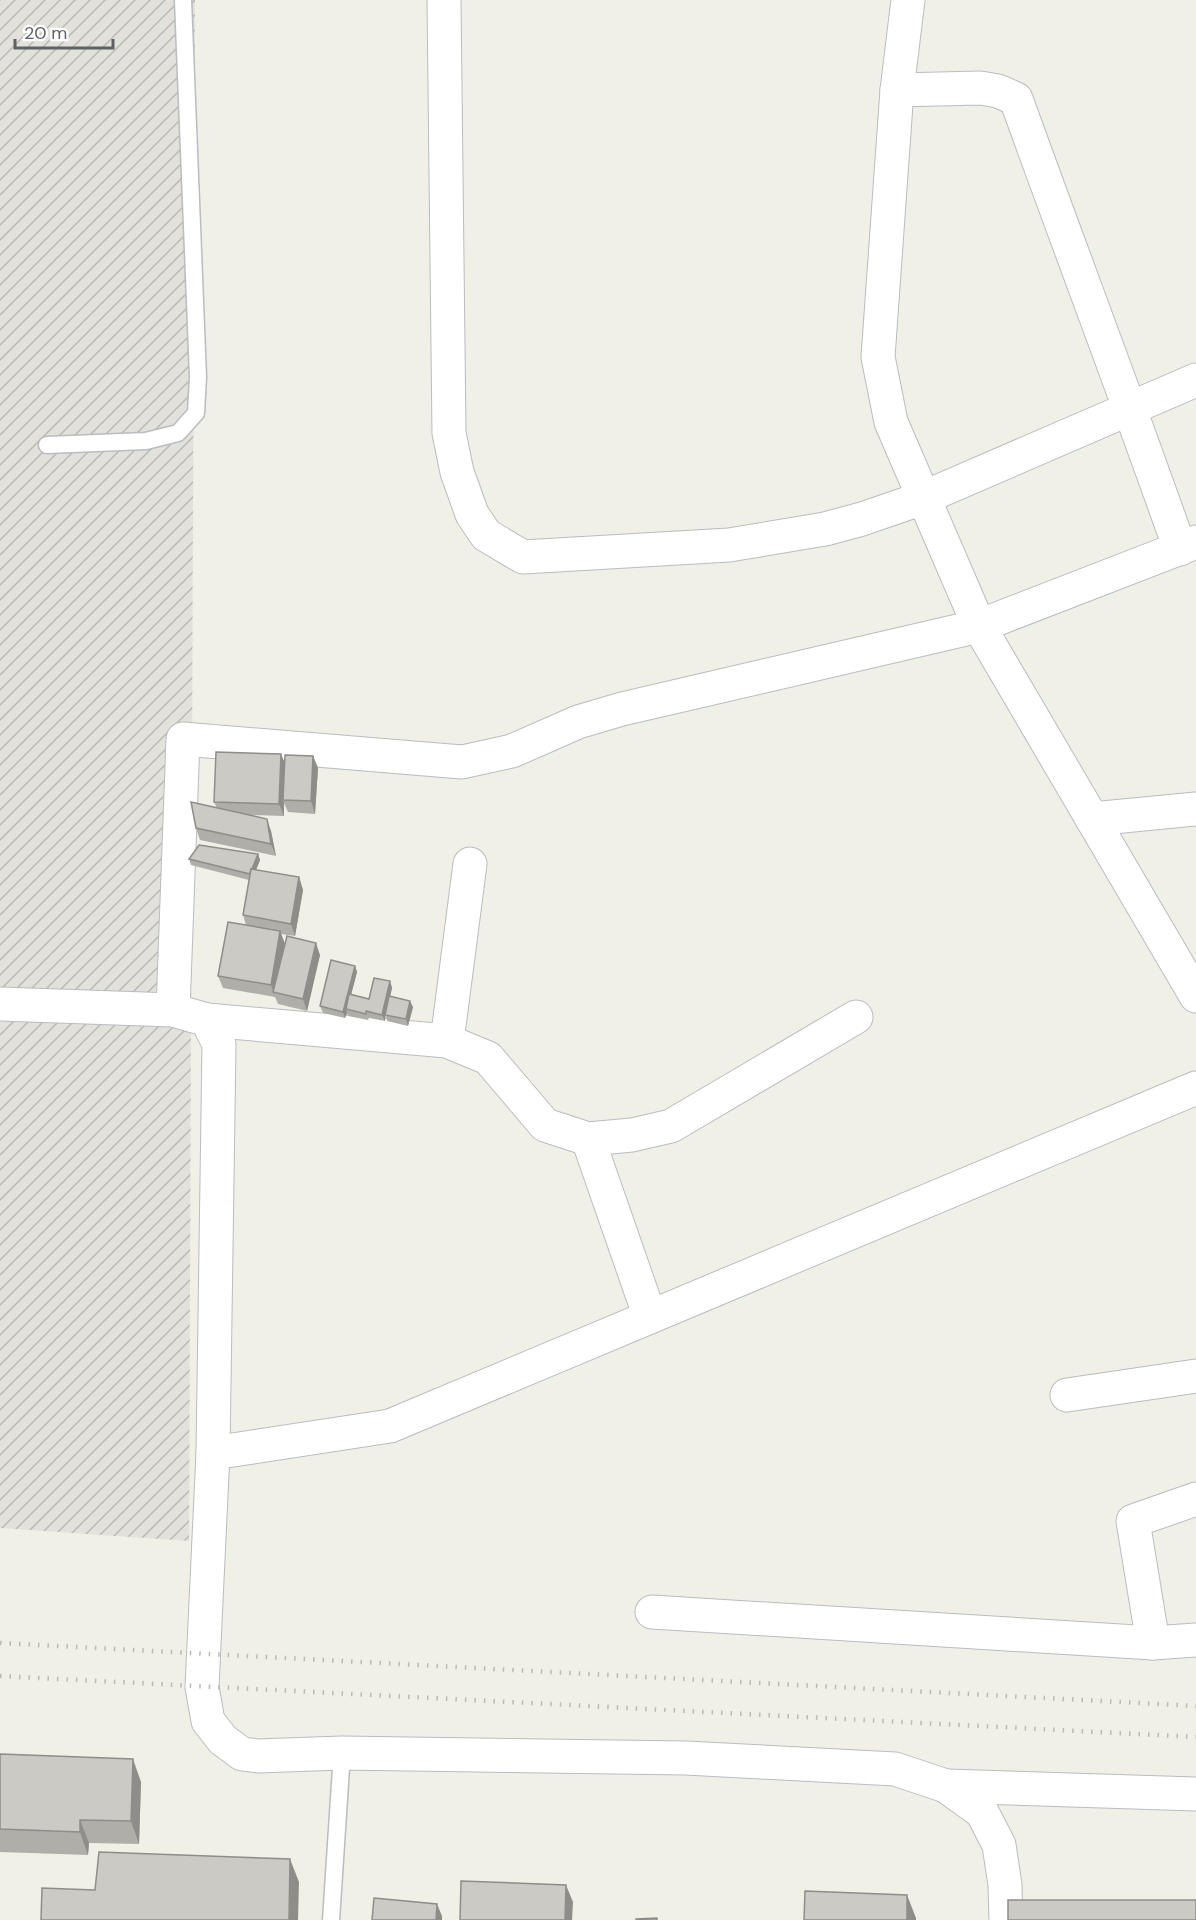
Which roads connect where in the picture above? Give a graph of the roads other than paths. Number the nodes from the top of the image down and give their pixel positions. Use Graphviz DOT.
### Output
graph roads {
  1 [pos="183,0"];
  2 [pos="444,0"];
  3 [pos="908,0"];
  4 [pos="897,90"];
  5 [pos="1196,380"];
  6 [pos="1131,408"];
  7 [pos="47,445"];
  8 [pos="923,498"];
  9 [pos="1188,545"];
  10 [pos="979,626"];
  11 [pos="1196,809"];
  12 [pos="1092,819"];
  13 [pos="470,864"];
  14 [pos="1196,996"];
  15 [pos="0,1004"];
  16 [pos="173,1010"];
  17 [pos="856,1017"];
  18 [pos="207,1020"];
  19 [pos="447,1041"];
  20 [pos="1196,1088"];
  21 [pos="588,1139"];
  22 [pos="650,1317"];
  23 [pos="1196,1376"];
  24 [pos="1067,1395"];
  25 [pos="213,1453"];
  26 [pos="1196,1498"];
  27 [pos="652,1612"];
  28 [pos="1196,1640"];
  29 [pos="1153,1643"];
  30 [pos="342,1753"];
  31 [pos="946,1786"];
  32 [pos="1196,1794"];
  33 [pos="331,1920"];
  34 [pos="1006,1920"];
  1 -- 7 [label="lane"];
  2 -- 8 [label="street"];
  3 -- 4 [label="street"];
  4 -- 6 [label="street"];
  4 -- 8 [label="street"];
  5 -- 6 [label="street"];
  6 -- 8 [label="street"];
  6 -- 9 [label="street"];
  8 -- 10 [label="street"];
  9 -- 10 [label="street"];
  10 -- 12 [label="street"];
  10 -- 16 [label="street"];
  11 -- 12 [label="street"];
  12 -- 14 [label="street"];
  13 -- 19 [label="street"];
  15 -- 16 [label="street"];
  16 -- 18 [label="street"];
  17 -- 21 [label="street"];
  18 -- 19 [label="street"];
  18 -- 25 [label="street"];
  19 -- 21 [label="street"];
  20 -- 22 [label="street"];
  21 -- 22 [label="street"];
  22 -- 25 [label="street"];
  23 -- 24 [label="street"];
  25 -- 30 [label="street"];
  26 -- 29 [label="street"];
  27 -- 29 [label="street"];
  28 -- 29 [label="street"];
  30 -- 31 [label="street"];
  30 -- 33 [label="lane"];
  31 -- 32 [label="street"];
  31 -- 34 [label="street"];
}
